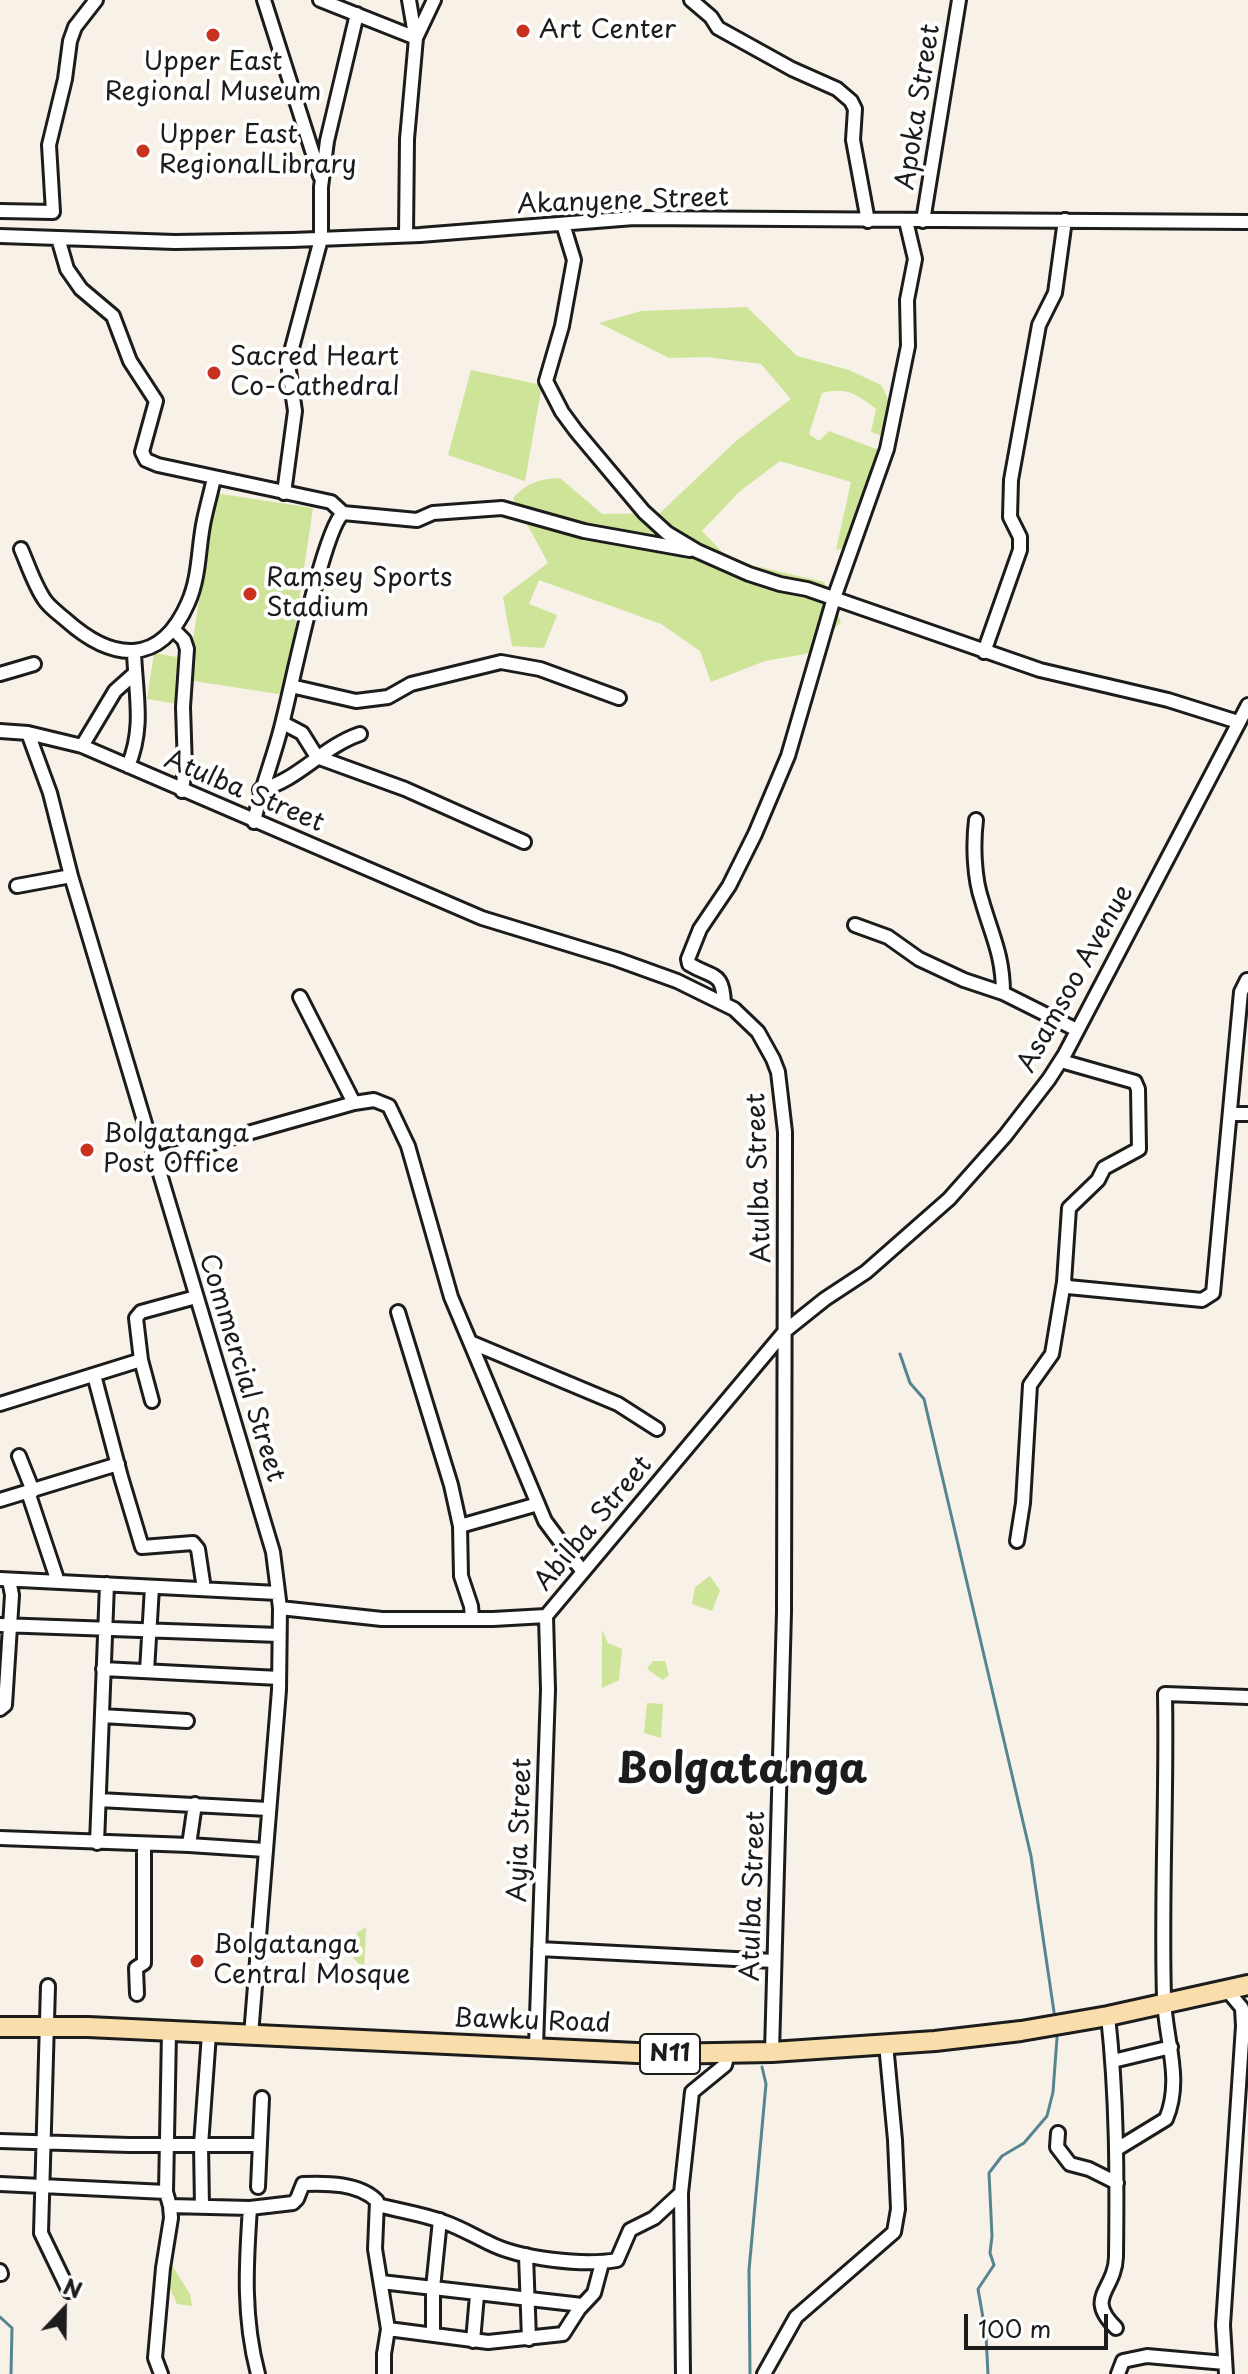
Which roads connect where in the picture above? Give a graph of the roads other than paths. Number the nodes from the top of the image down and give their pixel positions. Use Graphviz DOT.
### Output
graph roads {
  1 [pos="80,0"];
  2 [pos="96,0"];
  3 [pos="264,0"];
  4 [pos="320,0"];
  5 [pos="409,0"];
  6 [pos="434,0"];
  7 [pos="691,0"];
  8 [pos="959,0"];
  9 [pos="357,14"];
  10 [pos="81,20"];
  11 [pos="416,38"];
  12 [pos="322,180"];
  13 [pos="0,211"];
  14 [pos="1065,220"];
  15 [pos="868,221"];
  16 [pos="906,221"];
  17 [pos="923,221"];
  18 [pos="1248,222"];
  19 [pos="563,224"];
  20 [pos="406,235"];
  21 [pos="0,236"];
  22 [pos="58,238"];
  23 [pos="321,239"];
  24 [pos="214,478"];
  25 [pos="284,493"];
  26 [pos="343,513"];
  27 [pos="21,549"];
  28 [pos="697,551"];
  29 [pos="834,598"];
  30 [pos="173,629"];
  31 [pos="134,651"];
  32 [pos="984,652"];
  33 [pos="34,664"];
  34 [pos="0,674"];
  35 [pos="134,674"];
  36 [pos="291,686"];
  37 [pos="619,698"];
  38 [pos="1248,705"];
  39 [pos="1238,722"];
  40 [pos="283,723"];
  41 [pos="0,731"];
  42 [pos="28,733"];
  43 [pos="360,734"];
  44 [pos="82,746"];
  45 [pos="317,757"];
  46 [pos="128,766"];
  47 [pos="260,790"];
  48 [pos="182,791"];
  49 [pos="976,820"];
  50 [pos="254,822"];
  51 [pos="524,842"];
  52 [pos="71,876"];
  53 [pos="17,886"];
  54 [pos="855,925"];
  55 [pos="1247,980"];
  56 [pos="1003,993"];
  57 [pos="300,997"];
  58 [pos="724,1004"];
  59 [pos="1077,1030"];
  60 [pos="1061,1061"];
  61 [pos="354,1103"];
  62 [pos="1230,1114"];
  63 [pos="1248,1114"];
  64 [pos="156,1159"];
  65 [pos="1064,1282"];
  66 [pos="196,1297"];
  67 [pos="398,1312"];
  68 [pos="785,1331"];
  69 [pos="470,1342"];
  70 [pos="141,1360"];
  71 [pos="94,1375"];
  72 [pos="152,1401"];
  73 [pos="0,1404"];
  74 [pos="657,1429"];
  75 [pos="19,1456"];
  76 [pos="118,1464"];
  77 [pos="30,1492"];
  78 [pos="0,1500"];
  79 [pos="538,1504"];
  80 [pos="460,1526"];
  81 [pos="1017,1541"];
  82 [pos="583,1572"];
  83 [pos="5,1580"];
  84 [pos="58,1582"];
  85 [pos="107,1584"];
  86 [pos="152,1587"];
  87 [pos="204,1589"];
  88 [pos="278,1593"];
  89 [pos="280,1608"];
  90 [pos="546,1616"];
  91 [pos="472,1618"];
  92 [pos="5,1625"];
  93 [pos="105,1629"];
  94 [pos="150,1630"];
  95 [pos="279,1635"];
  96 [pos="103,1669"];
  97 [pos="147,1671"];
  98 [pos="279,1678"];
  99 [pos="1248,1697"];
  100 [pos="0,1709"];
  101 [pos="102,1716"];
  102 [pos="187,1721"];
  103 [pos="99,1800"];
  104 [pos="195,1804"];
  105 [pos="268,1809"];
  106 [pos="0,1838"];
  107 [pos="97,1843"];
  108 [pos="144,1845"];
  109 [pos="189,1845"];
  110 [pos="265,1850"];
  111 [pos="539,1949"];
  112 [pos="774,1961"];
  113 [pos="1248,1985"];
  114 [pos="48,1986"];
  115 [pos="1227,1990"];
  116 [pos="137,1994"];
  117 [pos="1164,2002"];
  118 [pos="1108,2016"];
  119 [pos="0,2027"];
  120 [pos="48,2027"];
  121 [pos="169,2032"];
  122 [pos="209,2034"];
  123 [pos="251,2035"];
  124 [pos="886,2044"];
  125 [pos="536,2046"];
  126 [pos="1171,2047"];
  127 [pos="772,2052"];
  128 [pos="728,2053"];
  129 [pos="1113,2061"];
  130 [pos="262,2098"];
  131 [pos="1058,2133"];
  132 [pos="0,2141"];
  133 [pos="43,2142"];
  134 [pos="166,2144"];
  135 [pos="201,2145"];
  136 [pos="260,2145"];
  137 [pos="1117,2149"];
  138 [pos="1117,2183"];
  139 [pos="0,2185"];
  140 [pos="42,2186"];
  141 [pos="258,2187"];
  142 [pos="166,2192"];
  143 [pos="681,2193"];
  144 [pos="378,2205"];
  145 [pos="170,2206"];
  146 [pos="202,2207"];
  147 [pos="250,2208"];
  148 [pos="440,2220"];
  149 [pos="526,2255"];
  150 [pos="602,2263"];
  151 [pos="381,2282"];
  152 [pos="433,2288"];
  153 [pos="69,2291"];
  154 [pos="477,2295"];
  155 [pos="528,2298"];
  156 [pos="582,2305"];
  157 [pos="1116,2328"];
  158 [pos="388,2329"];
  159 [pos="433,2334"];
  160 [pos="529,2339"];
  161 [pos="473,2341"];
  162 [pos="1226,2369"];
  163 [pos="161,2374"];
  164 [pos="258,2374"];
  165 [pos="384,2374"];
  166 [pos="683,2374"];
  167 [pos="764,2374"];
  168 [pos="1118,2374"];
  1 -- 10 [label="street"];
  2 -- 10 [label="street"];
  3 -- 12 [label="street"];
  4 -- 9 [label="street"];
  5 -- 11 [label="street"];
  6 -- 11 [label="street"];
  7 -- 15 [label="street"];
  8 -- 17 [label="street, Apoka Street"];
  9 -- 11 [label="street"];
  9 -- 12 [label="street"];
  10 -- 13 [label="street"];
  11 -- 20 [label="street"];
  12 -- 23 [label="street"];
  14 -- 17 [label="street, Akanyene Street"];
  14 -- 18 [label="street, Akanyene Street"];
  14 -- 32 [label="street"];
  15 -- 16 [label="street, Akanyene Street"];
  15 -- 19 [label="street, Akanyene Street"];
  16 -- 17 [label="street, Akanyene Street"];
  16 -- 29 [label="street"];
  19 -- 20 [label="street, Akanyene Street"];
  19 -- 28 [label="street"];
  20 -- 23 [label="street, Akanyene Street"];
  21 -- 22 [label="street, Akanyene Street"];
  22 -- 23 [label="street, Akanyene Street"];
  22 -- 24 [label="street"];
  23 -- 25 [label="street"];
  24 -- 25 [label="street"];
  24 -- 30 [label="street"];
  25 -- 26 [label="street"];
  26 -- 28 [label="street"];
  26 -- 36 [label="street"];
  27 -- 31 [label="street"];
  28 -- 29 [label="street"];
  29 -- 32 [label="street"];
  29 -- 58 [label="street"];
  30 -- 31 [label="street"];
  30 -- 48 [label="street"];
  31 -- 35 [label="street"];
  32 -- 39 [label="street"];
  33 -- 34 [label="street"];
  35 -- 44 [label="street"];
  35 -- 46 [label="street"];
  36 -- 37 [label="street"];
  36 -- 40 [label="street"];
  38 -- 39 [label="street, Asamsoo Avenue"];
  39 -- 59 [label="street, Asamsoo Avenue"];
  40 -- 45 [label="street"];
  40 -- 47 [label="street"];
  41 -- 42 [label="street, Atulba Street"];
  42 -- 44 [label="street, Atulba Street"];
  42 -- 52 [label="street, Commercial Street"];
  43 -- 45 [label="street"];
  44 -- 46 [label="street, Atulba Street"];
  45 -- 47 [label="street"];
  45 -- 51 [label="street"];
  46 -- 48 [label="street, Atulba Street"];
  47 -- 50 [label="street"];
  48 -- 50 [label="street, Atulba Street"];
  49 -- 56 [label="street"];
  50 -- 58 [label="street, Atulba Street"];
  52 -- 53 [label="street"];
  52 -- 64 [label="street, Commercial Street"];
  54 -- 56 [label="street"];
  55 -- 62 [label="street"];
  56 -- 59 [label="street"];
  57 -- 61 [label="street"];
  58 -- 68 [label="street, Atulba Street"];
  59 -- 60 [label="street, Asamsoo Avenue"];
  60 -- 65 [label="street"];
  60 -- 68 [label="street, Asamsoo Avenue"];
  61 -- 64 [label="street"];
  61 -- 69 [label="street"];
  62 -- 63 [label="street"];
  62 -- 65 [label="street"];
  64 -- 66 [label="street, Commercial Street"];
  65 -- 81 [label="street"];
  66 -- 70 [label="street"];
  66 -- 88 [label="street, Commercial Street"];
  67 -- 80 [label="street"];
  68 -- 82 [label="street, Abilba Street"];
  68 -- 112 [label="street, Atulba Street"];
  69 -- 74 [label="street"];
  69 -- 79 [label="street"];
  70 -- 71 [label="street"];
  70 -- 72 [label="street"];
  71 -- 73 [label="street"];
  71 -- 76 [label="street"];
  75 -- 77 [label="street"];
  76 -- 77 [label="street"];
  76 -- 87 [label="street"];
  77 -- 78 [label="street"];
  77 -- 84 [label="street"];
  79 -- 80 [label="street"];
  79 -- 82 [label="street"];
  80 -- 91 [label="street"];
  82 -- 90 [label="street, Abilba Street"];
  83 -- 84 [label="street"];
  83 -- 92 [label="street"];
  84 -- 85 [label="street"];
  85 -- 86 [label="street"];
  85 -- 93 [label="street"];
  86 -- 87 [label="street"];
  86 -- 94 [label="street"];
  87 -- 88 [label="street"];
  88 -- 89 [label="street, Commercial Street"];
  89 -- 91 [label="street, Abilba Street"];
  89 -- 95 [label="street, Commercial Street"];
  90 -- 91 [label="street, Abilba Street"];
  90 -- 111 [label="street, Ayia Street"];
  92 -- 93 [label="street"];
  92 -- 100 [label="street"];
  93 -- 94 [label="street"];
  93 -- 96 [label="street"];
  94 -- 95 [label="street"];
  94 -- 97 [label="street"];
  95 -- 98 [label="street, Commercial Street"];
  96 -- 97 [label="street"];
  96 -- 101 [label="street"];
  97 -- 98 [label="street"];
  98 -- 105 [label="street, Commercial Street"];
  99 -- 117 [label="street"];
  101 -- 102 [label="street"];
  101 -- 103 [label="street"];
  103 -- 104 [label="street"];
  103 -- 107 [label="street"];
  104 -- 105 [label="street"];
  104 -- 109 [label="street"];
  105 -- 110 [label="street, Commercial Street"];
  106 -- 107 [label="street"];
  107 -- 108 [label="street"];
  108 -- 109 [label="street"];
  108 -- 116 [label="street"];
  109 -- 110 [label="street"];
  110 -- 123 [label="street, Commercial Street"];
  111 -- 112 [label="street"];
  111 -- 125 [label="street, Ayia Street"];
  112 -- 127 [label="street, Atulba Street"];
  113 -- 115 [label="highway, Bawku Road / N11"];
  114 -- 120 [label="street"];
  115 -- 117 [label="highway, Bawku Road / N11"];
  115 -- 162 [label="street"];
  117 -- 118 [label="highway, Bawku Road / N11"];
  117 -- 126 [label="street"];
  118 -- 124 [label="highway, Bawku Road / N11"];
  118 -- 129 [label="street"];
  119 -- 120 [label="highway, Bawku Road / N11"];
  120 -- 121 [label="highway, Bawku Road / N11"];
  120 -- 133 [label="street"];
  121 -- 122 [label="highway, Bawku Road / N11"];
  121 -- 134 [label="street"];
  122 -- 123 [label="highway, Bawku Road / N11"];
  122 -- 135 [label="street"];
  123 -- 125 [label="highway, Bawku Road / N11"];
  124 -- 127 [label="highway, Bawku Road / N11"];
  124 -- 167 [label="street"];
  125 -- 128 [label="highway, Bawku Road / N11"];
  126 -- 129 [label="street"];
  126 -- 137 [label="street"];
  127 -- 128 [label="highway, Bawku Road / N11"];
  128 -- 143 [label="street"];
  129 -- 137 [label="street"];
  130 -- 136 [label="street"];
  131 -- 138 [label="street"];
  132 -- 133 [label="street"];
  133 -- 134 [label="street"];
  133 -- 140 [label="street"];
  134 -- 135 [label="street"];
  134 -- 142 [label="street"];
  135 -- 136 [label="street"];
  135 -- 146 [label="street"];
  136 -- 141 [label="street"];
  137 -- 138 [label="street"];
  138 -- 157 [label="street"];
  139 -- 140 [label="street"];
  140 -- 142 [label="street"];
  140 -- 153 [label="street"];
  142 -- 145 [label="street"];
  143 -- 150 [label="street"];
  143 -- 166 [label="street"];
  144 -- 147 [label="street"];
  144 -- 148 [label="street"];
  144 -- 151 [label="street"];
  145 -- 146 [label="street"];
  145 -- 163 [label="street"];
  146 -- 147 [label="street"];
  147 -- 164 [label="street"];
  148 -- 149 [label="street"];
  148 -- 152 [label="street"];
  149 -- 150 [label="street"];
  149 -- 155 [label="street"];
  150 -- 156 [label="street"];
  151 -- 152 [label="street"];
  151 -- 158 [label="street"];
  152 -- 154 [label="street"];
  152 -- 159 [label="street"];
  154 -- 155 [label="street"];
  154 -- 161 [label="street"];
  155 -- 156 [label="street"];
  155 -- 160 [label="street"];
  156 -- 160 [label="street"];
  158 -- 159 [label="street"];
  158 -- 165 [label="street"];
  159 -- 161 [label="street"];
  160 -- 161 [label="street"];
  162 -- 168 [label="street"];
}
